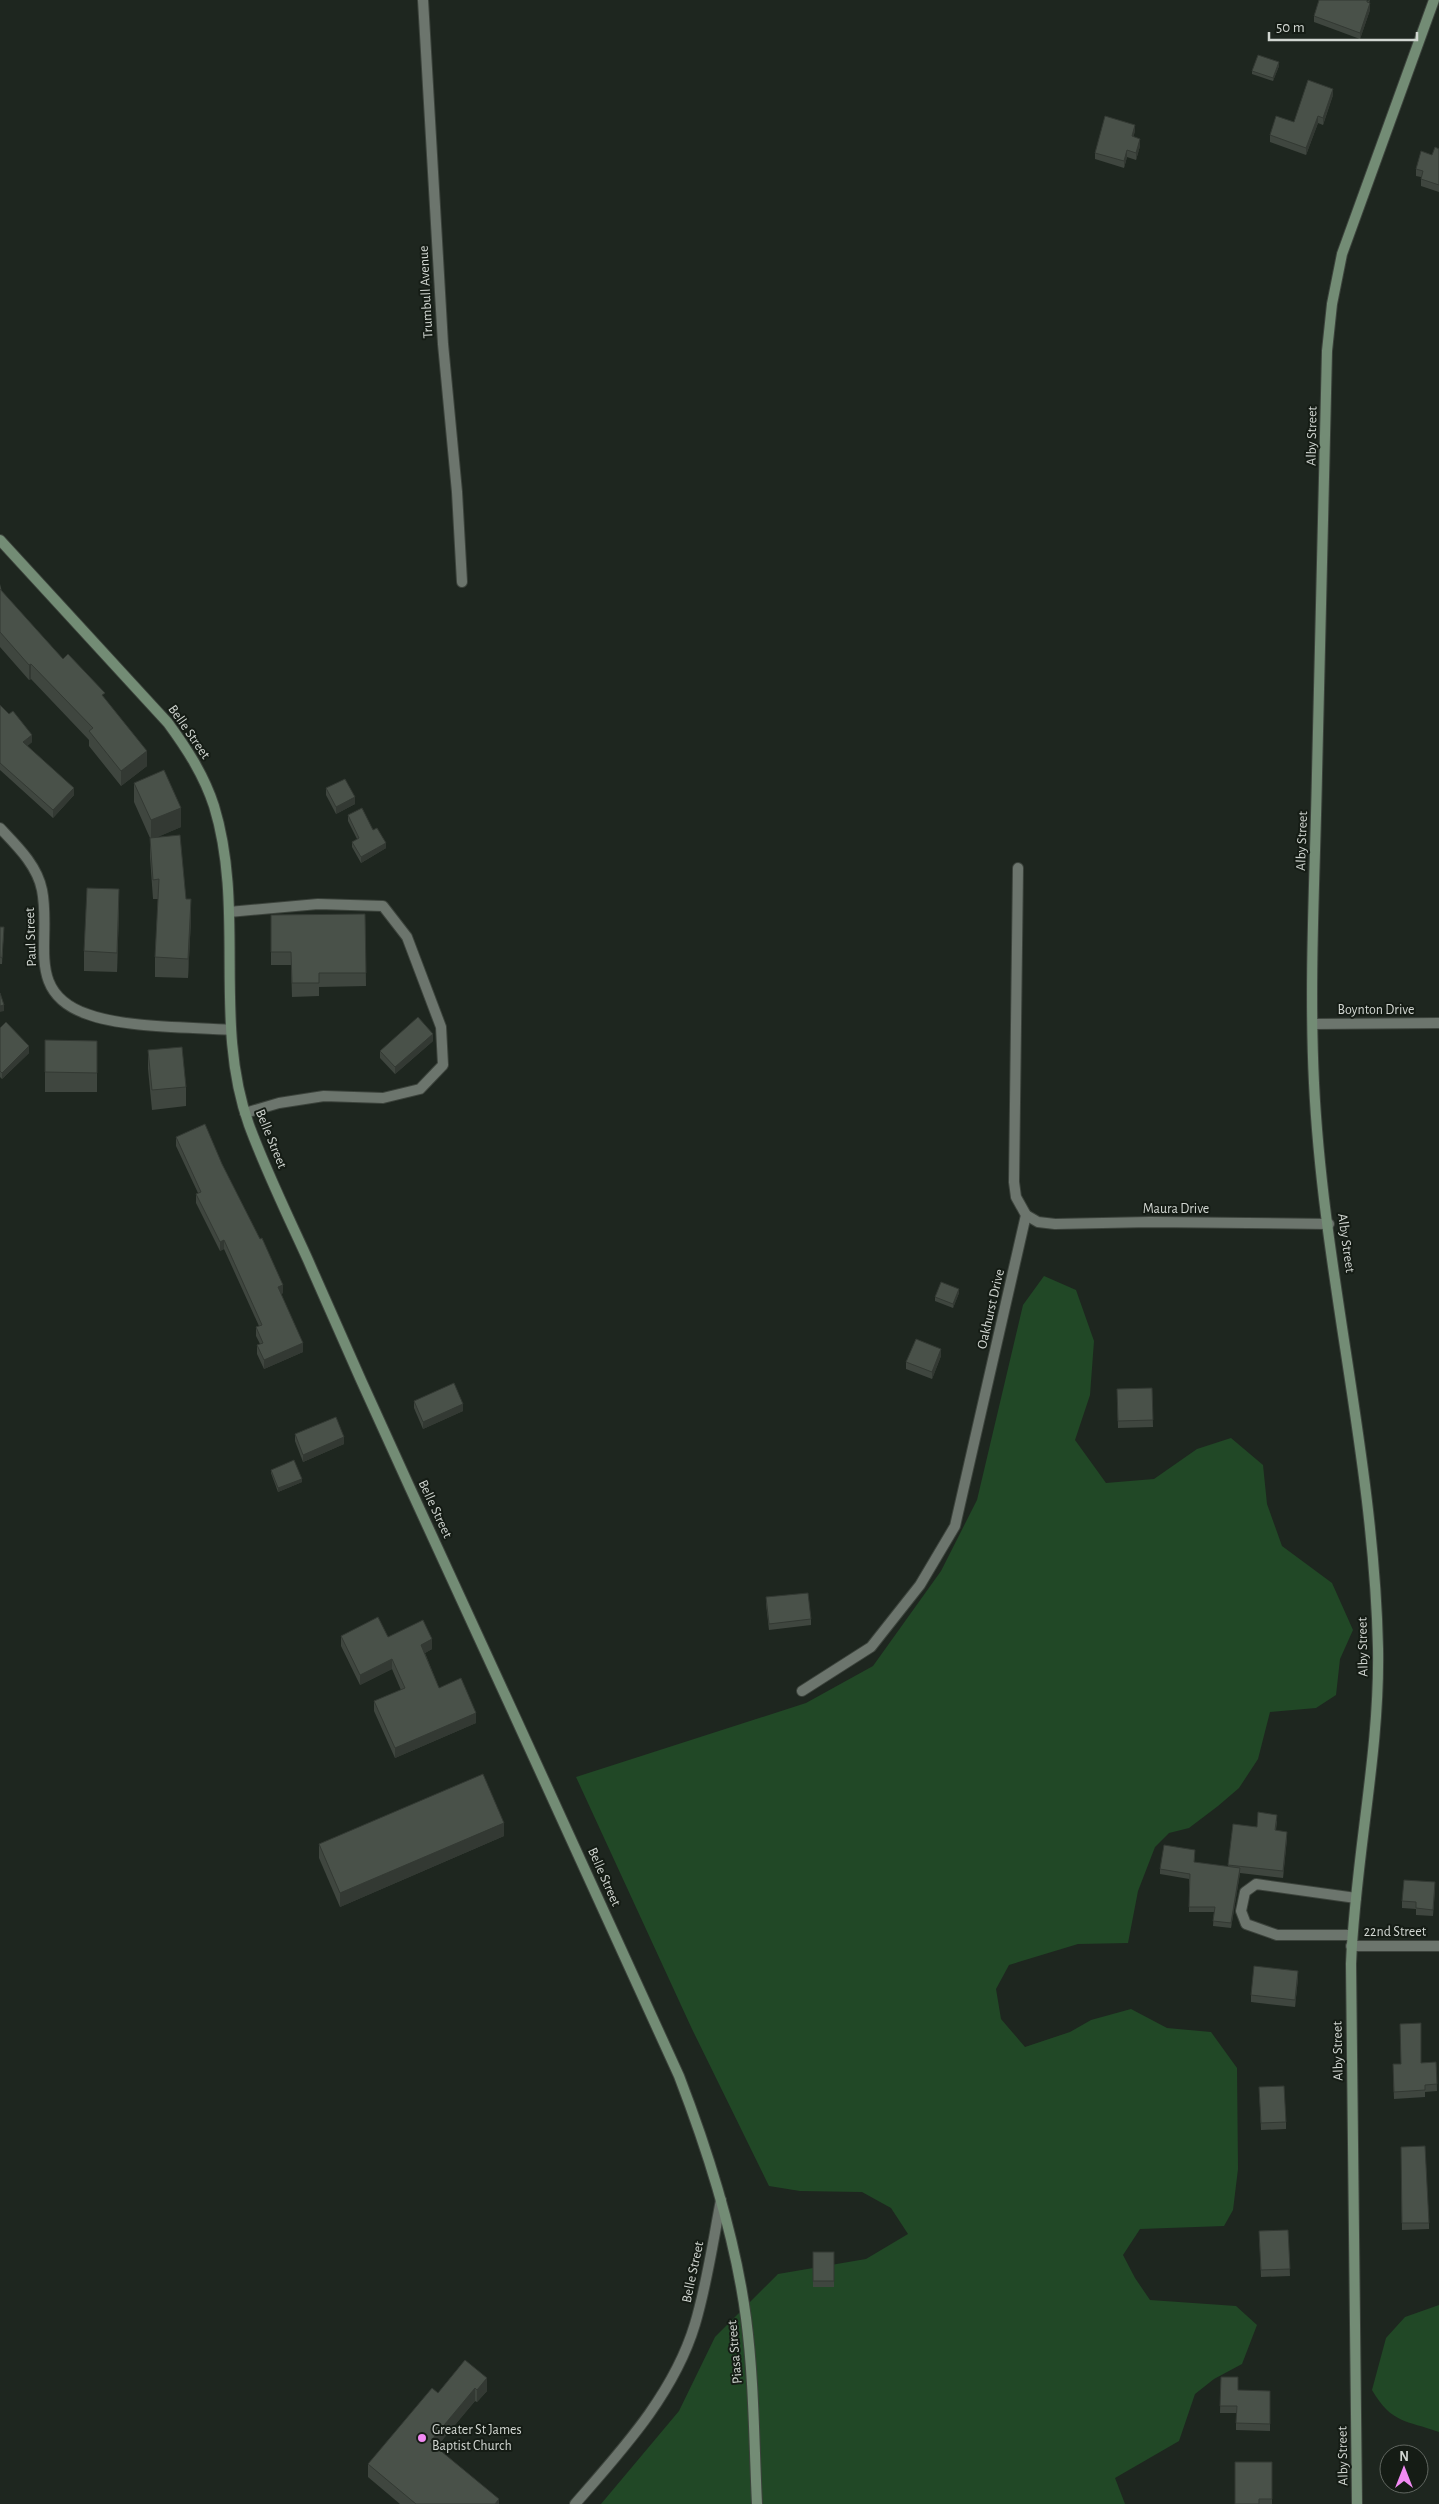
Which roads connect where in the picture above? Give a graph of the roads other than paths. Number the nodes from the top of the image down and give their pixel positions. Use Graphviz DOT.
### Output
graph roads {
  1 [pos="423,0"];
  2 [pos="1434,0"];
  3 [pos="0,540"];
  4 [pos="462,582"];
  5 [pos="0,828"];
  6 [pos="1018,868"];
  7 [pos="229,912"];
  8 [pos="1439,1023"];
  9 [pos="1312,1024"];
  10 [pos="231,1030"];
  11 [pos="245,1114"];
  12 [pos="1026,1215"];
  13 [pos="1329,1224"];
  14 [pos="802,1691"];
  15 [pos="1356,1898"];
  16 [pos="1352,1940"];
  17 [pos="1439,1946"];
  18 [pos="721,2200"];
  19 [pos="575,2504"];
  20 [pos="757,2504"];
  21 [pos="1357,2504"];
  1 -- 4 [label="street, Trumbull Avenue"];
  2 -- 9 [label="street, Alby Street"];
  3 -- 7 [label="street, Belle Street"];
  5 -- 10 [label="street, Paul Street"];
  6 -- 12 [label="street"];
  7 -- 10 [label="street, Belle Street"];
  7 -- 11 [label="street"];
  8 -- 9 [label="street, Boynton Drive"];
  9 -- 13 [label="street, Alby Street"];
  10 -- 11 [label="street, Belle Street"];
  11 -- 18 [label="street, Belle Street"];
  12 -- 13 [label="street, Maura Drive"];
  12 -- 14 [label="street, Oakhurst Drive"];
  13 -- 15 [label="street, Alby Street"];
  15 -- 16 [label="street, Alby Street"];
  15 -- 16 [label="street, 22nd Street"];
  16 -- 17 [label="street, 22nd Street"];
  16 -- 21 [label="street, Alby Street"];
  18 -- 19 [label="street, Belle Street"];
  18 -- 20 [label="street, Piasa Street"];
}
